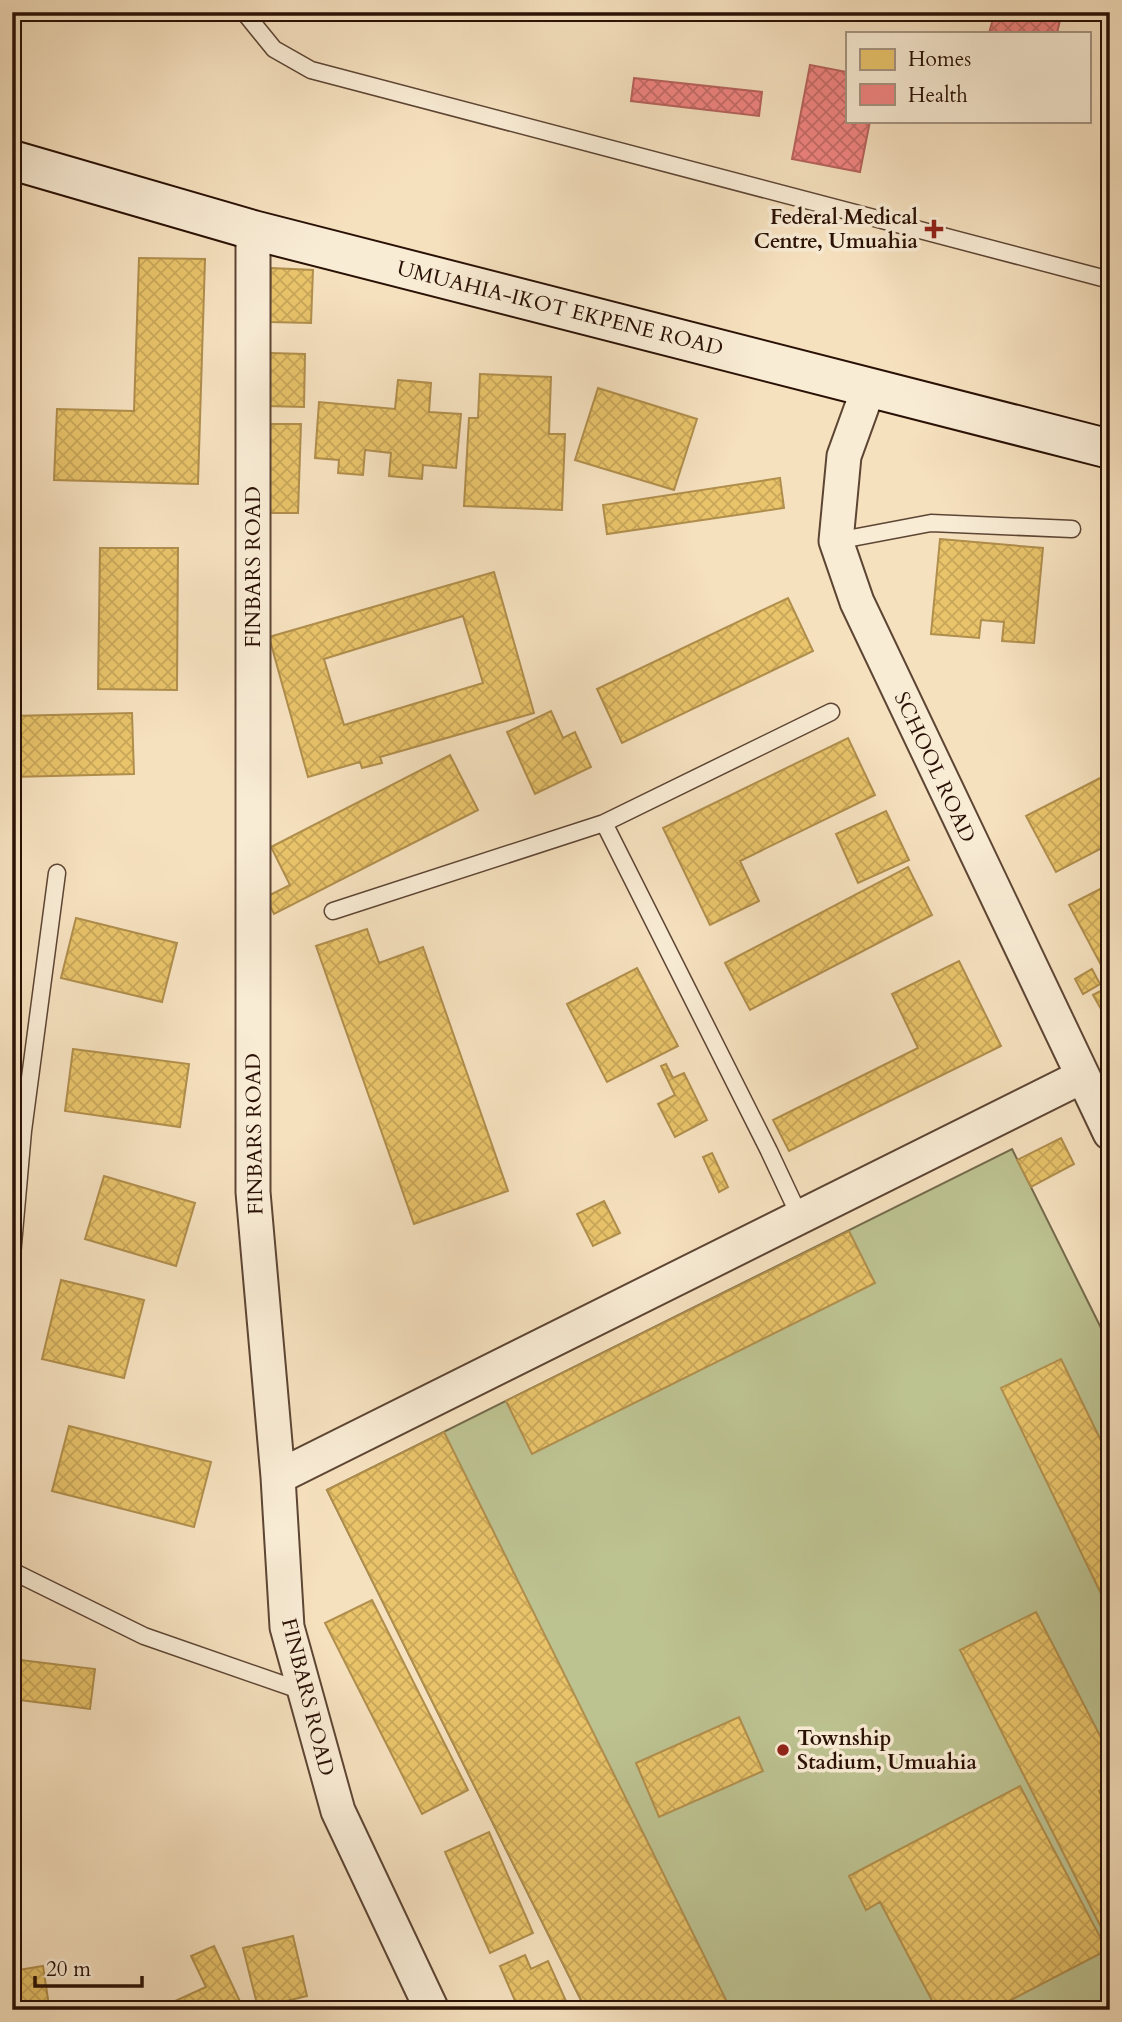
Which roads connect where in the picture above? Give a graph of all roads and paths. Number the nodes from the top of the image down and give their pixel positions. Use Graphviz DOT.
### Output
graph roads {
  1 [pos="244,12"];
  2 [pos="12,160"];
  3 [pos="253,230"];
  4 [pos="1110,280"];
  5 [pos="869,387"];
  6 [pos="1110,449"];
  7 [pos="1072,529"];
  8 [pos="836,541"];
  9 [pos="831,712"];
  10 [pos="604,823"];
  11 [pos="57,873"];
  12 [pos="333,911"];
  13 [pos="1081,1077"];
  14 [pos="18,1131"];
  15 [pos="1110,1133"];
  16 [pos="800,1217"];
  17 [pos="12,1256"];
  18 [pos="278,1477"];
  19 [pos="12,1571"];
  20 [pos="304,1692"];
  21 [pos="432,2010"];
  1 -- 4 [label="lane"];
  2 -- 3 [label="main road, UMUAHIA-IKOT EKPENE ROAD"];
  3 -- 5 [label="main road, UMUAHIA-IKOT EKPENE ROAD"];
  3 -- 18 [label="street, FINBARS ROAD"];
  5 -- 6 [label="main road, UMUAHIA-IKOT EKPENE ROAD"];
  5 -- 8 [label="street, SCHOOL ROAD"];
  7 -- 8 [label="lane"];
  8 -- 13 [label="street, SCHOOL ROAD"];
  9 -- 10 [label="lane"];
  10 -- 12 [label="lane"];
  10 -- 16 [label="lane"];
  11 -- 14 [label="lane"];
  13 -- 15 [label="street, SCHOOL ROAD"];
  13 -- 16 [label="street"];
  14 -- 17 [label="lane"];
  16 -- 18 [label="street"];
  18 -- 20 [label="street, FINBARS ROAD"];
  19 -- 20 [label="lane"];
  20 -- 21 [label="street, FINBARS ROAD"];
}
